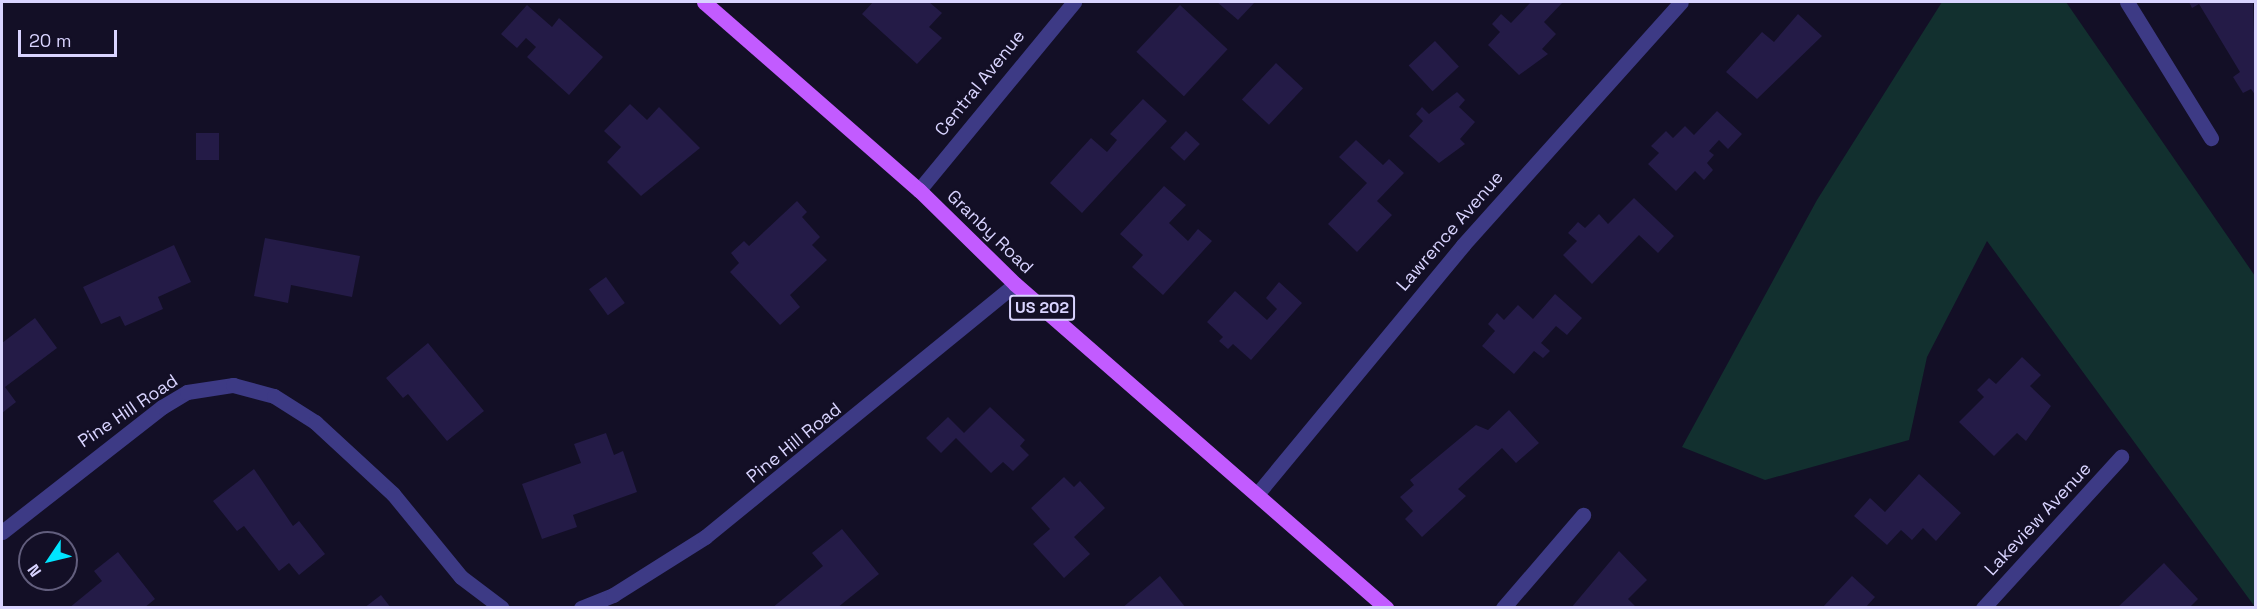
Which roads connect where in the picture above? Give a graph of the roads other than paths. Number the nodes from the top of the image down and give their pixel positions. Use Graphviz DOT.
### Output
graph roads {
  1 [pos="704,2"];
  2 [pos="1074,2"];
  3 [pos="1681,2"];
  4 [pos="2127,2"];
  5 [pos="2211,138"];
  6 [pos="919,190"];
  7 [pos="1015,284"];
  8 [pos="2121,457"];
  9 [pos="1258,493"];
  10 [pos="1583,515"];
  11 [pos="2,531"];
  12 [pos="502,608"];
  13 [pos="581,608"];
  14 [pos="1386,608"];
  15 [pos="1503,608"];
  16 [pos="1983,608"];
  1 -- 6 [label="main road, Granby Road / US 202"];
  2 -- 6 [label="street, Central Avenue"];
  3 -- 9 [label="street, Lawrence Avenue"];
  4 -- 5 [label="street"];
  6 -- 7 [label="main road, Granby Road / US 202"];
  7 -- 9 [label="main road, Granby Road / US 202"];
  7 -- 13 [label="street, Pine Hill Road"];
  8 -- 16 [label="street, Lakeview Avenue"];
  9 -- 14 [label="main road, Granby Road / US 202"];
  10 -- 15 [label="street"];
  11 -- 12 [label="street, Pine Hill Road"];
}
